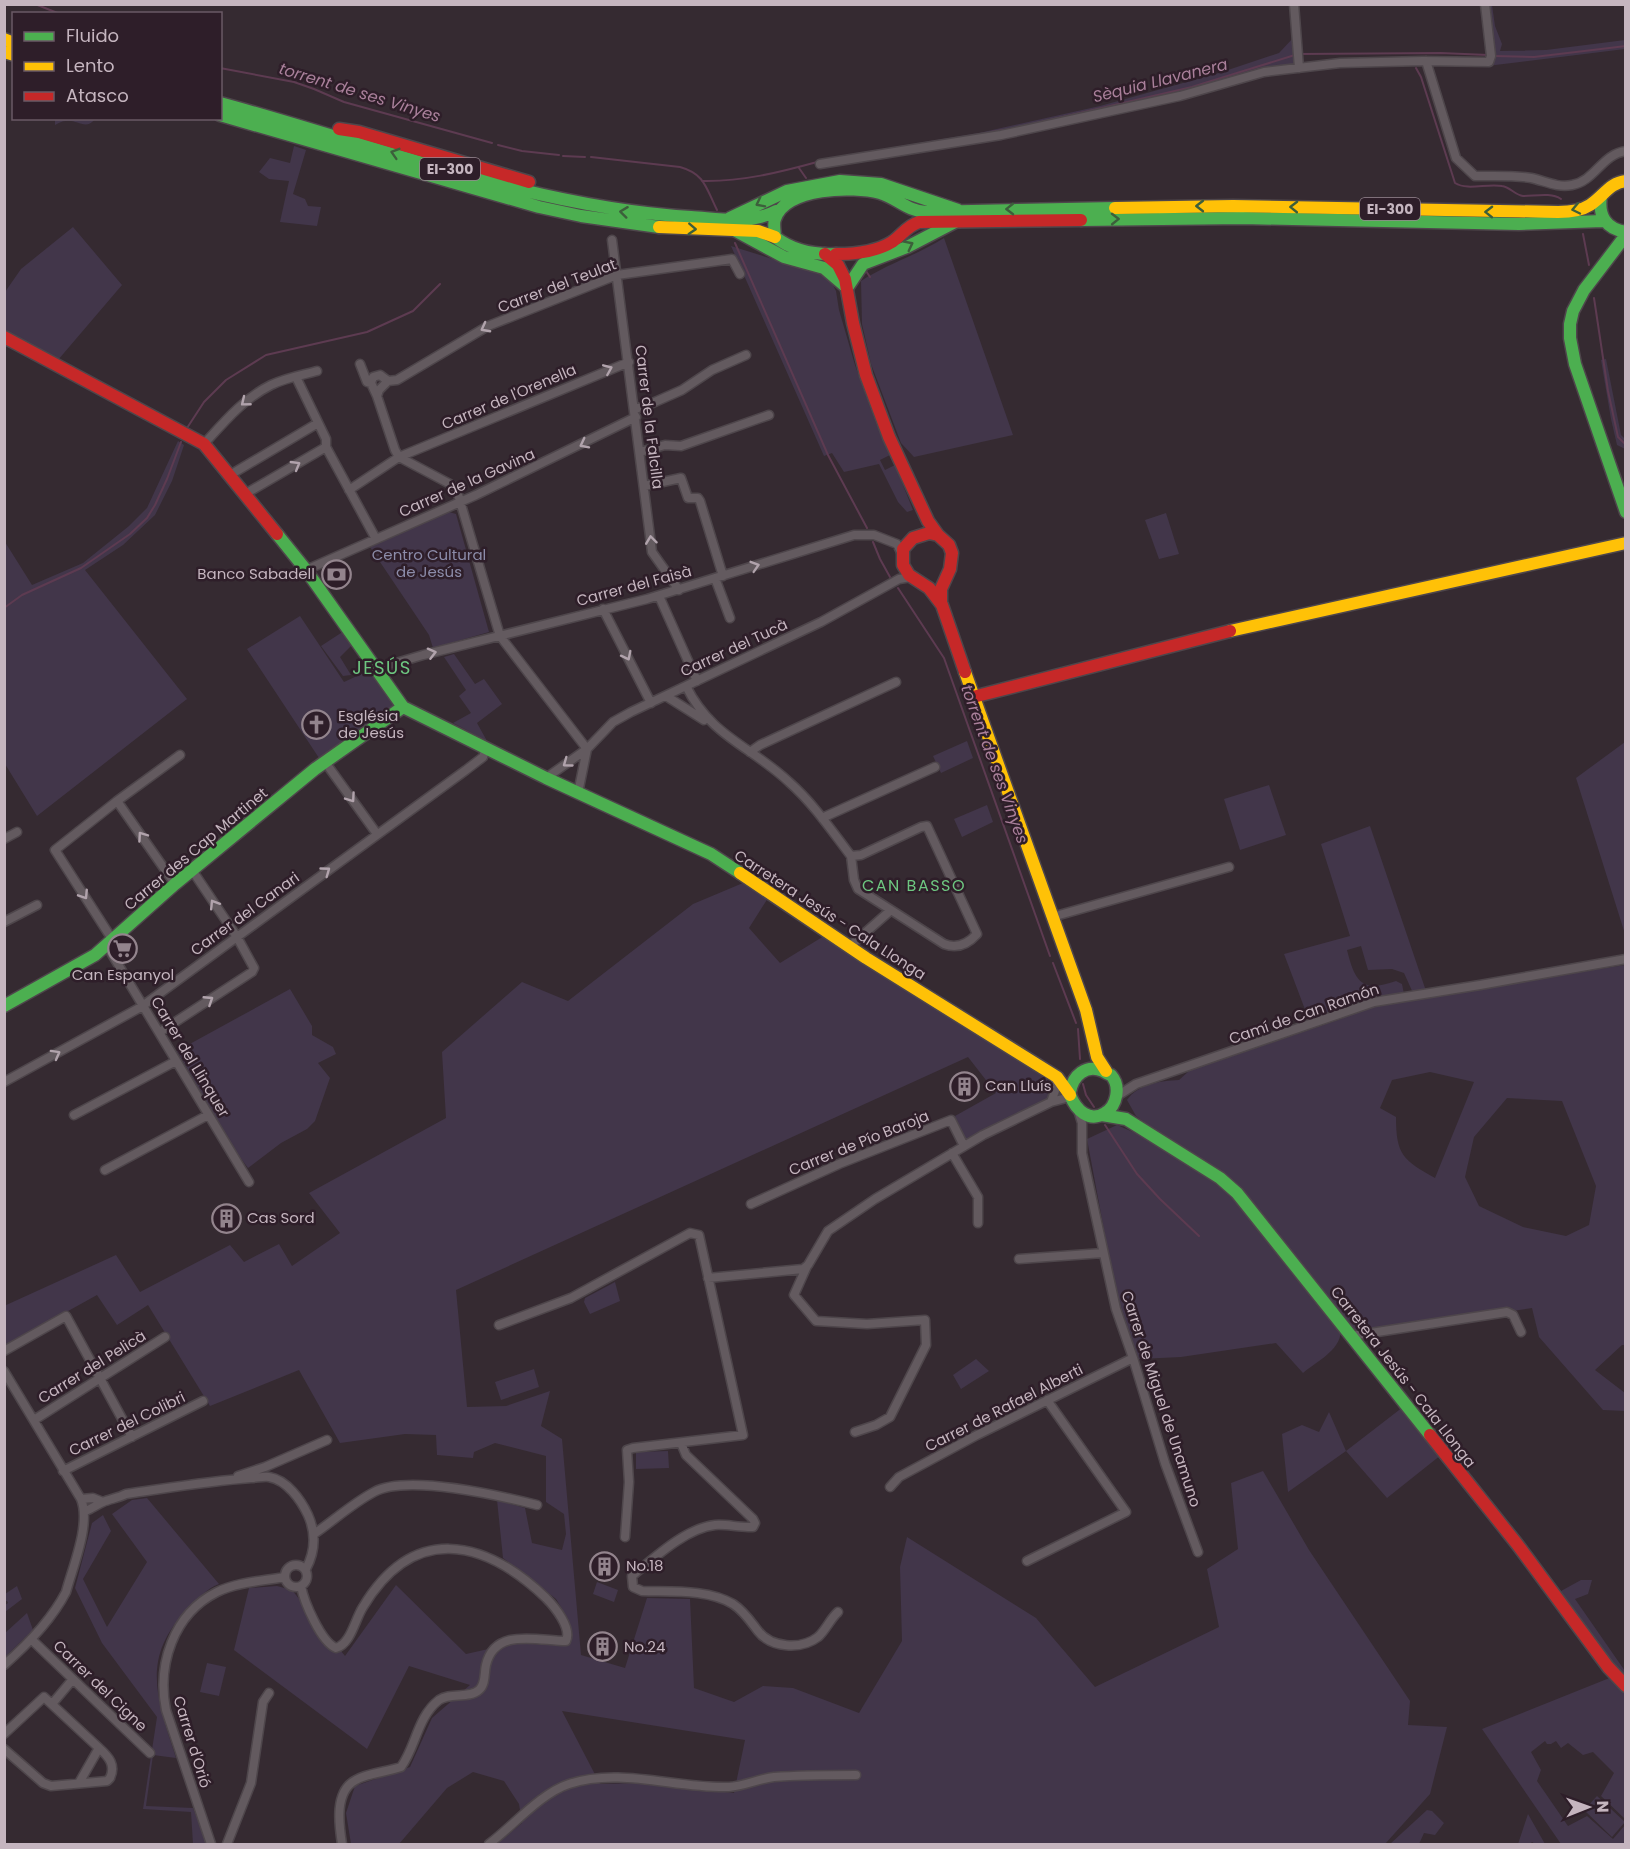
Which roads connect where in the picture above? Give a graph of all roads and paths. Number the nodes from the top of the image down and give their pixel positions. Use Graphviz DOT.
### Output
graph roads {
  1 [pos="1294,4"];
  2 [pos="1485,4"];
  3 [pos="1426,61"];
  4 [pos="1299,68"];
  5 [pos="222,104"];
  6 [pos="222,116"];
  7 [pos="1626,151"];
  8 [pos="820,164"];
  9 [pos="1626,181"];
  10 [pos="1601,196"];
  11 [pos="900,205"];
  12 [pos="776,211"];
  13 [pos="958,215"];
  14 [pos="726,220"];
  15 [pos="1608,225"];
  16 [pos="902,230"];
  17 [pos="735,231"];
  18 [pos="1626,233"];
  19 [pos="775,237"];
  20 [pos="612,240"];
  21 [pos="1615,250"];
  22 [pos="863,251"];
  23 [pos="825,254"];
  24 [pos="740,274"];
  25 [pos="617,275"];
  26 [pos="847,288"];
  27 [pos="4,337"];
  28 [pos="746,355"];
  29 [pos="629,362"];
  30 [pos="360,364"];
  31 [pos="317,371"];
  32 [pos="297,377"];
  33 [pos="388,381"];
  34 [pos="371,383"];
  35 [pos="377,396"];
  36 [pos="636,413"];
  37 [pos="769,414"];
  38 [pos="318,423"];
  39 [pos="204,444"];
  40 [pos="326,447"];
  41 [pos="640,452"];
  42 [pos="399,457"];
  43 [pos="230,476"];
  44 [pos="644,486"];
  45 [pos="349,490"];
  46 [pos="245,494"];
  47 [pos="461,502"];
  48 [pos="1626,512"];
  49 [pos="924,513"];
  50 [pos="938,535"];
  51 [pos="913,537"];
  52 [pos="376,539"];
  53 [pos="1626,543"];
  54 [pos="901,555"];
  55 [pos="306,570"];
  56 [pos="946,575"];
  57 [pos="719,577"];
  58 [pos="911,580"];
  59 [pos="679,590"];
  60 [pos="659,596"];
  61 [pos="942,605"];
  62 [pos="603,609"];
  63 [pos="730,618"];
  64 [pos="500,636"];
  65 [pos="376,669"];
  66 [pos="697,681"];
  67 [pos="896,682"];
  68 [pos="686,687"];
  69 [pos="666,696"];
  70 [pos="973,697"];
  71 [pos="651,703"];
  72 [pos="403,707"];
  73 [pos="714,726"];
  74 [pos="486,748"];
  75 [pos="587,748"];
  76 [pos="750,752"];
  77 [pos="180,755"];
  78 [pos="325,762"];
  79 [pos="935,767"];
  80 [pos="546,778"];
  81 [pos="578,793"];
  82 [pos="117,801"];
  83 [pos="822,818"];
  84 [pos="17,832"];
  85 [pos="377,834"];
  86 [pos="4,839"];
  87 [pos="851,856"];
  88 [pos="1229,867"];
  89 [pos="192,870"];
  90 [pos="175,884"];
  91 [pos="37,905"];
  92 [pos="891,910"];
  93 [pos="1052,917"];
  94 [pos="4,922"];
  95 [pos="237,937"];
  96 [pos="110,943"];
  97 [pos="849,947"];
  98 [pos="1626,959"];
  99 [pos="144,1005"];
  100 [pos="4,1006"];
  101 [pos="160,1032"];
  102 [pos="1095,1049"];
  103 [pos="176,1061"];
  104 [pos="1081,1072"];
  105 [pos="1056,1076"];
  106 [pos="1110,1076"];
  107 [pos="4,1082"];
  108 [pos="1136,1084"];
  109 [pos="1070,1095"];
  110 [pos="1117,1097"];
  111 [pos="1051,1102"];
  112 [pos="1078,1110"];
  113 [pos="74,1115"];
  114 [pos="208,1115"];
  115 [pos="1099,1115"];
  116 [pos="1126,1119"];
  117 [pos="1082,1129"];
  118 [pos="964,1146"];
  119 [pos="951,1154"];
  120 [pos="105,1170"];
  121 [pos="249,1182"];
  122 [pos="751,1204"];
  123 [pos="978,1223"];
  124 [pos="1103,1253"];
  125 [pos="1019,1259"];
  126 [pos="808,1265"];
  127 [pos="708,1278"];
  128 [pos="499,1325"];
  129 [pos="1521,1332"];
  130 [pos="165,1336"];
  131 [pos="1351,1336"];
  132 [pos="4,1351"];
  133 [pos="1133,1358"];
  134 [pos="4,1371"];
  135 [pos="100,1378"];
  136 [pos="1047,1400"];
  137 [pos="203,1401"];
  138 [pos="34,1420"];
  139 [pos="855,1432"];
  140 [pos="132,1437"];
  141 [pos="327,1440"];
  142 [pos="681,1443"];
  143 [pos="63,1471"];
  144 [pos="229,1479"];
  145 [pos="890,1488"];
  146 [pos="81,1499"];
  147 [pos="103,1502"];
  148 [pos="537,1505"];
  149 [pos="85,1511"];
  150 [pos="314,1534"];
  151 [pos="625,1537"];
  152 [pos="1198,1552"];
  153 [pos="1027,1561"];
  154 [pos="306,1569"];
  155 [pos="285,1577"];
  156 [pos="301,1586"];
  157 [pos="838,1612"];
  158 [pos="31,1639"];
  159 [pos="4,1665"];
  160 [pos="73,1679"];
  161 [pos="1626,1686"];
  162 [pos="268,1693"];
  163 [pos="52,1704"];
  164 [pos="4,1734"];
  165 [pos="99,1748"];
  166 [pos="4,1749"];
  167 [pos="150,1753"];
  168 [pos="856,1775"];
  169 [pos="79,1783"];
  170 [pos="211,1845"];
  171 [pos="227,1845"];
  172 [pos="342,1845"];
  173 [pos="489,1845"];
  1 -- 4 [label="street"];
  2 -- 3 [label="street"];
  3 -- 4 [label="street"];
  3 -- 7 [label="street"];
  4 -- 8 [label="street"];
  14 -- 5 [label="main road, EI-300, one-way"];
  6 -- 17 [label="main road, EI-300, one-way"];
  9 -- 10 [label="main road, EI-300"];
  10 -- 13 [label="main road, EI-300, one-way"];
  10 -- 15 [label="main road"];
  11 -- 12 [label="main road, EI-300"];
  11 -- 13 [label="main road, EI-300"];
  11 -- 16 [label="main road"];
  12 -- 14 [label="main road, EI-300"];
  12 -- 19 [label="main road"];
  13 -- 14 [label="main road, EI-300, one-way"];
  13 -- 15 [label="main road, EI-300, one-way"];
  13 -- 16 [label="main road, EI-300"];
  26 -- 13 [label="main road, one-way"];
  15 -- 18 [label="main road, EI-300"];
  15 -- 21 [label="main road"];
  16 -- 22 [label="main road, EI-300"];
  17 -- 19 [label="main road, EI-300"];
  17 -- 26 [label="main road"];
  18 -- 21 [label="main road"];
  19 -- 23 [label="main road, EI-300"];
  20 -- 25 [label="street, Carrer de la Falcilla"];
  21 -- 48 [label="main road"];
  22 -- 23 [label="main road, EI-300"];
  22 -- 26 [label="main road"];
  23 -- 26 [label="main road"];
  24 -- 25 [label="street, Carrer del Teulat"];
  25 -- 29 [label="street, Carrer de la Falcilla"];
  25 -- 33 [label="street, Carrer del Teulat, one-way"];
  26 -- 49 [label="main road"];
  27 -- 39 [label="main road"];
  28 -- 36 [label="street, Carrer de la Gavina"];
  29 -- 36 [label="street, Carrer de la Falcilla"];
  42 -- 29 [label="street, Carrer de l'Orenella, one-way"];
  30 -- 34 [label="street"];
  31 -- 32 [label="street"];
  32 -- 38 [label="street"];
  32 -- 39 [label="street, one-way"];
  33 -- 34 [label="street"];
  33 -- 35 [label="street"];
  34 -- 35 [label="street"];
  35 -- 42 [label="street"];
  36 -- 41 [label="street, Carrer de la Falcilla"];
  36 -- 47 [label="street, Carrer de la Gavina, one-way"];
  37 -- 41 [label="street"];
  38 -- 40 [label="street"];
  38 -- 43 [label="street"];
  39 -- 43 [label="main road"];
  40 -- 45 [label="street"];
  46 -- 40 [label="street, one-way"];
  41 -- 44 [label="street, Carrer de la Falcilla"];
  42 -- 45 [label="street, Carrer de l'Orenella"];
  42 -- 47 [label="street"];
  43 -- 46 [label="main road"];
  44 -- 57 [label="street"];
  59 -- 44 [label="street, Carrer de la Falcilla, one-way"];
  45 -- 52 [label="street"];
  46 -- 55 [label="main road"];
  47 -- 52 [label="street, Carrer de la Gavina"];
  47 -- 64 [label="street"];
  49 -- 50 [label="main road"];
  49 -- 51 [label="main road"];
  50 -- 51 [label="main road"];
  50 -- 56 [label="main road"];
  51 -- 54 [label="main road"];
  52 -- 55 [label="street, Carrer de la Gavina"];
  53 -- 70 [label="main road"];
  57 -- 54 [label="street, Carrer del Faisà, one-way"];
  54 -- 58 [label="main road"];
  55 -- 65 [label="main road"];
  56 -- 58 [label="main road"];
  56 -- 61 [label="main road"];
  57 -- 59 [label="street, Carrer del Faisà"];
  57 -- 63 [label="street"];
  58 -- 61 [label="main road"];
  58 -- 66 [label="street, Carrer del Tucà"];
  59 -- 60 [label="street, Carrer del Faisà"];
  60 -- 62 [label="street, Carrer del Faisà"];
  60 -- 66 [label="street"];
  61 -- 70 [label="main road"];
  62 -- 64 [label="street, Carrer del Faisà"];
  62 -- 71 [label="street, one-way"];
  65 -- 64 [label="street, Carrer del Faisà, one-way"];
  64 -- 75 [label="street"];
  65 -- 72 [label="main road"];
  66 -- 68 [label="street, Carrer del Tucà"];
  67 -- 76 [label="street"];
  68 -- 69 [label="street, Carrer del Tucà"];
  68 -- 73 [label="street"];
  69 -- 71 [label="street, Carrer del Tucà"];
  69 -- 73 [label="street"];
  70 -- 93 [label="main road"];
  71 -- 75 [label="street, Carrer del Tucà"];
  72 -- 74 [label="main road, Carretera Jesús - Cala Llonga"];
  72 -- 78 [label="main road, Carrer des Cap Martinet"];
  73 -- 76 [label="street"];
  74 -- 80 [label="main road, Carretera Jesús - Cala Llonga"];
  74 -- 85 [label="street, Carrer del Canari"];
  75 -- 80 [label="street, Carrer del Tucà, one-way"];
  75 -- 81 [label="street"];
  76 -- 83 [label="street"];
  77 -- 82 [label="street"];
  78 -- 85 [label="street, one-way"];
  78 -- 89 [label="main road, Carrer des Cap Martinet"];
  79 -- 83 [label="street"];
  80 -- 81 [label="main road, Carretera Jesús - Cala Llonga"];
  81 -- 97 [label="main road, Carretera Jesús - Cala Llonga"];
  90 -- 82 [label="street, one-way"];
  82 -- 96 [label="street, Carrer del Llinquer, one-way"];
  83 -- 87 [label="street"];
  84 -- 86 [label="street"];
  95 -- 85 [label="street, Carrer del Canari, one-way"];
  87 -- 92 [label="street"];
  87 -- 92 [label="street"];
  88 -- 93 [label="street"];
  89 -- 90 [label="main road, Carrer des Cap Martinet"];
  95 -- 89 [label="street, one-way"];
  90 -- 96 [label="main road, Carrer des Cap Martinet"];
  91 -- 94 [label="street"];
  92 -- 97 [label="street"];
  93 -- 102 [label="main road"];
  95 -- 99 [label="street, Carrer del Canari"];
  101 -- 95 [label="street, one-way"];
  96 -- 99 [label="street, Carrer del Llinquer"];
  96 -- 100 [label="main road, Carrer des Cap Martinet"];
  97 -- 105 [label="main road, Carretera Jesús - Cala Llonga"];
  98 -- 108 [label="street, Camí de Can Ramón"];
  99 -- 101 [label="street, Carrer del Llinquer"];
  107 -- 99 [label="street, Carrer del Canari, one-way"];
  101 -- 103 [label="street, Carrer del Llinquer"];
  102 -- 104 [label="main road"];
  102 -- 106 [label="main road"];
  103 -- 113 [label="street"];
  103 -- 114 [label="street, Carrer del Llinquer"];
  104 -- 105 [label="main road"];
  104 -- 106 [label="main road"];
  104 -- 109 [label="main road"];
  105 -- 109 [label="main road, Carretera Jesús - Cala Llonga"];
  105 -- 111 [label="street"];
  106 -- 108 [label="street, Camí de Can Ramón"];
  106 -- 110 [label="main road"];
  108 -- 110 [label="street, Camí de Can Ramón"];
  109 -- 111 [label="street"];
  109 -- 112 [label="main road"];
  110 -- 115 [label="main road"];
  110 -- 116 [label="main road"];
  111 -- 118 [label="street"];
  112 -- 115 [label="main road"];
  112 -- 117 [label="street, Carrer de Miguel de Unamuno"];
  114 -- 120 [label="street"];
  114 -- 121 [label="street, Carrer del Llinquer"];
  115 -- 116 [label="main road, Carretera Jesús - Cala Llonga"];
  115 -- 117 [label="street"];
  116 -- 131 [label="main road, Carretera Jesús - Cala Llonga"];
  117 -- 124 [label="street, Carrer de Miguel de Unamuno"];
  118 -- 119 [label="street"];
  118 -- 122 [label="street, Carrer de Pío Baroja"];
  119 -- 123 [label="street"];
  119 -- 126 [label="street"];
  124 -- 125 [label="street"];
  124 -- 133 [label="street, Carrer de Miguel de Unamuno"];
  126 -- 127 [label="street"];
  126 -- 139 [label="street"];
  127 -- 128 [label="street"];
  127 -- 142 [label="street"];
  129 -- 131 [label="street"];
  130 -- 135 [label="street, Carrer del Pelicà"];
  131 -- 161 [label="main road, Carretera Jesús - Cala Llonga"];
  132 -- 135 [label="street"];
  133 -- 136 [label="street, Carrer de Rafael Alberti"];
  133 -- 152 [label="street, Carrer de Miguel de Unamuno"];
  134 -- 138 [label="street"];
  135 -- 138 [label="street, Carrer del Pelicà"];
  135 -- 140 [label="street"];
  136 -- 145 [label="street, Carrer de Rafael Alberti"];
  136 -- 153 [label="street"];
  137 -- 140 [label="street, Carrer del Colibri"];
  138 -- 143 [label="street"];
  140 -- 143 [label="street, Carrer del Colibri"];
  141 -- 144 [label="street"];
  142 -- 151 [label="street"];
  142 -- 157 [label="street"];
  143 -- 146 [label="street"];
  144 -- 147 [label="street"];
  144 -- 150 [label="street"];
  146 -- 147 [label="street"];
  146 -- 149 [label="street"];
  147 -- 149 [label="street"];
  148 -- 150 [label="street"];
  149 -- 158 [label="street"];
  150 -- 154 [label="street"];
  154 -- 155 [label="street"];
  154 -- 156 [label="street"];
  155 -- 156 [label="street"];
  155 -- 170 [label="street, Carrer d'Orió"];
  156 -- 172 [label="street"];
  158 -- 159 [label="street"];
  158 -- 160 [label="street, Carrer del Cigne"];
  160 -- 163 [label="street"];
  160 -- 167 [label="street, Carrer del Cigne"];
  162 -- 171 [label="street"];
  163 -- 164 [label="street"];
  163 -- 165 [label="street"];
  165 -- 169 [label="street"];
  165 -- 169 [label="street"];
  166 -- 169 [label="street"];
  168 -- 173 [label="street"];
}
